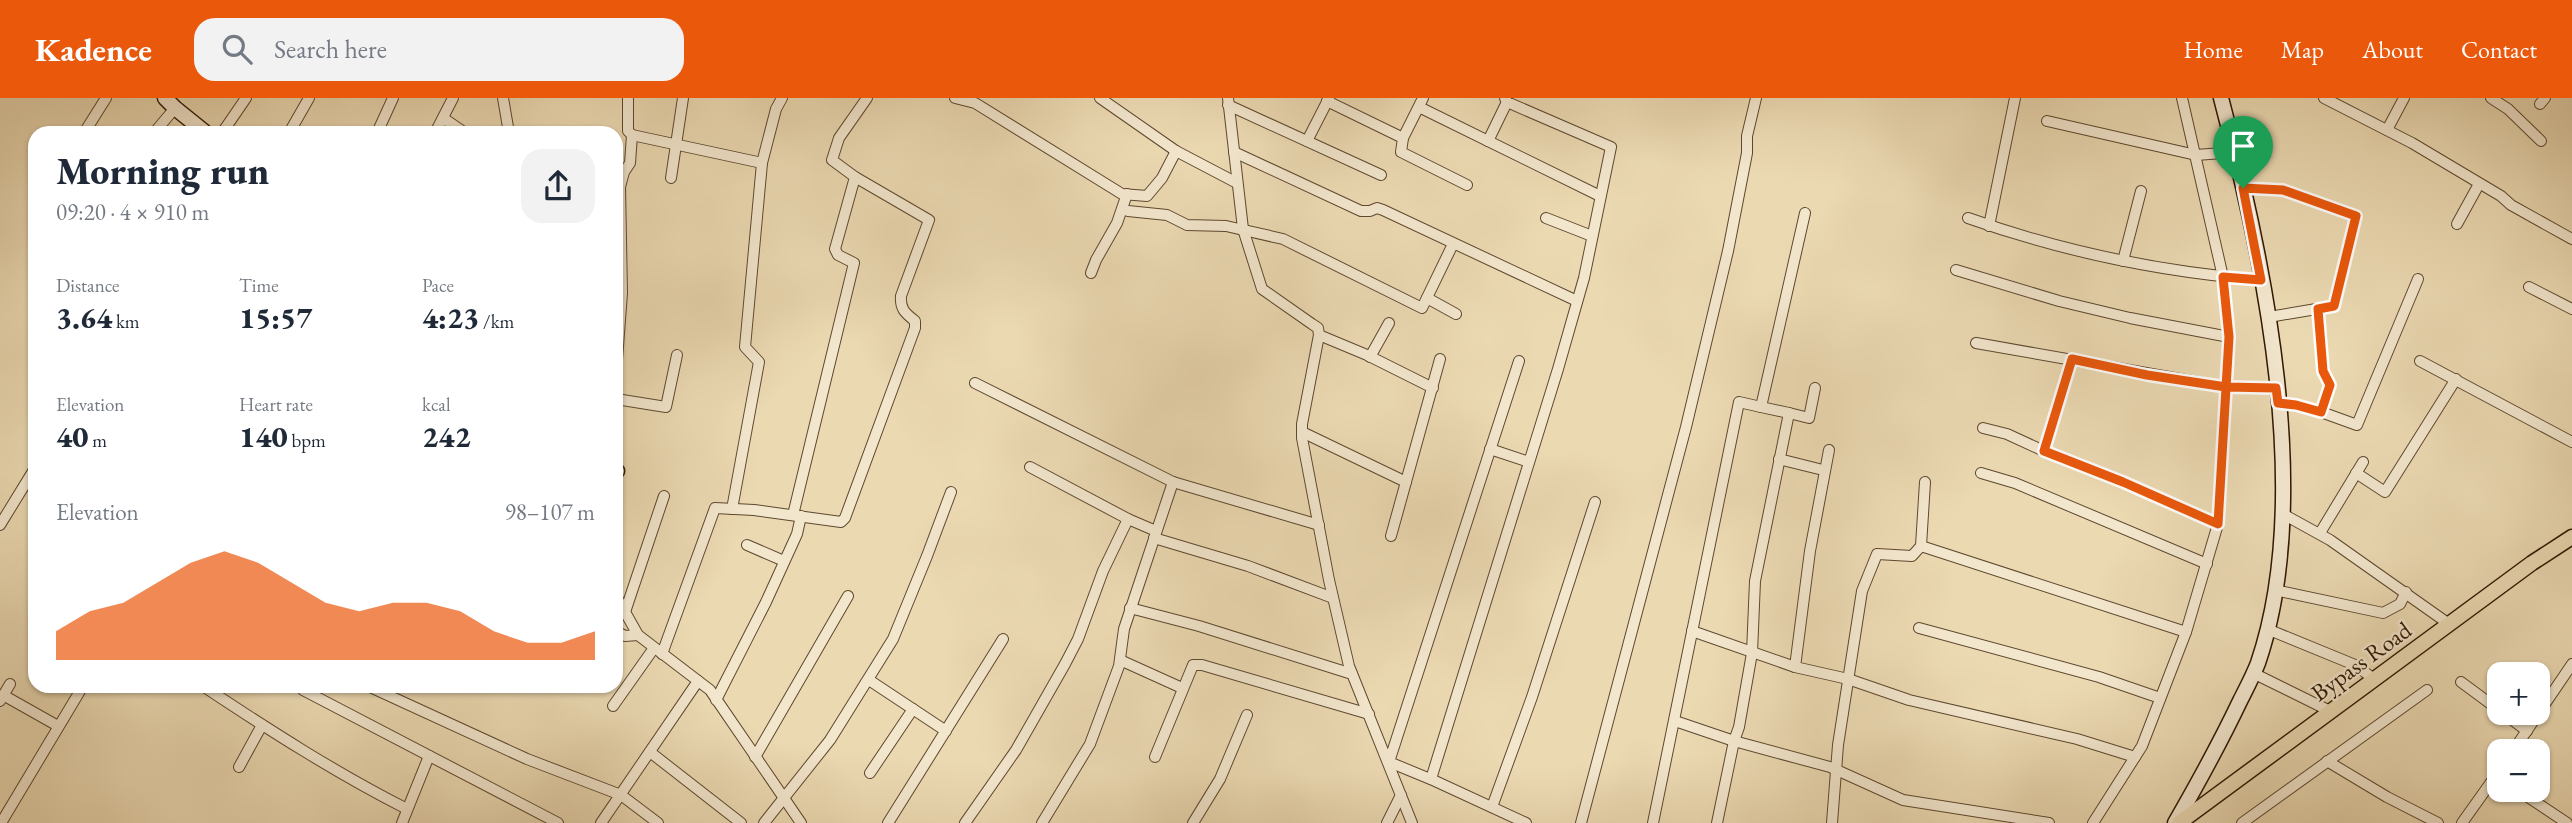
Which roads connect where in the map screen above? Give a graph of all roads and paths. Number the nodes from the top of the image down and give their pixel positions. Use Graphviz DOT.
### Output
graph roads {
  1 [pos="106,98"];
  2 [pos="246,98"];
  3 [pos="309,98"];
  4 [pos="393,98"];
  5 [pos="453,98"];
  6 [pos="503,98"];
  7 [pos="628,98"];
  8 [pos="683,98"];
  9 [pos="782,98"];
  10 [pos="867,98"];
  11 [pos="954,98"];
  12 [pos="1100,98"];
  13 [pos="1756,98"];
  14 [pos="2015,98"];
  15 [pos="2182,98"];
  16 [pos="2221,98"];
  17 [pos="2324,98"];
  18 [pos="2404,98"];
  19 [pos="2491,98"];
  20 [pos="1328,100"];
  21 [pos="1506,100"];
  22 [pos="1228,101"];
  23 [pos="1421,102"];
  24 [pos="170,103"];
  25 [pos="443,118"];
  26 [pos="2048,121"];
  27 [pos="88,126"];
  28 [pos="158,126"];
  29 [pos="198,126"];
  30 [pos="227,126"];
  31 [pos="293,126"];
  32 [pos="380,126"];
  33 [pos="439,126"];
  34 [pos="455,126"];
  35 [pos="508,126"];
  36 [pos="2387,130"];
  37 [pos="632,135"];
  38 [pos="1403,138"];
  39 [pos="1307,141"];
  40 [pos="1488,141"];
  41 [pos="2541,141"];
  42 [pos="675,145"];
  43 [pos="1176,151"];
  44 [pos="1234,152"];
  45 [pos="2235,152"];
  46 [pos="2196,155"];
  47 [pos="762,163"];
  48 [pos="1381,175"];
  49 [pos="623,176"];
  50 [pos="855,177"];
  51 [pos="671,178"];
  52 [pos="1237,183"];
  53 [pos="2479,184"];
  54 [pos="1467,185"];
  55 [pos="2243,188"];
  56 [pos="2141,191"];
  57 [pos="1127,194"];
  58 [pos="1600,197"];
  59 [pos="1128,211"];
  60 [pos="1805,213"];
  61 [pos="1546,218"];
  62 [pos="1968,218"];
  63 [pos="2457,224"];
  64 [pos="1989,226"];
  65 [pos="1243,229"];
  66 [pos="1592,236"];
  67 [pos="2572,239"];
  68 [pos="1453,244"];
  69 [pos="2123,261"];
  70 [pos="1956,270"];
  71 [pos="1091,273"];
  72 [pos="2223,277"];
  73 [pos="2418,279"];
  74 [pos="2261,280"];
  75 [pos="2529,287"];
  76 [pos="1427,298"];
  77 [pos="1577,301"];
  78 [pos="2318,309"];
  79 [pos="2572,309"];
  80 [pos="1457,314"];
  81 [pos="2269,317"];
  82 [pos="1390,323"];
  83 [pos="1319,335"];
  84 [pos="2229,337"];
  85 [pos="1976,344"];
  86 [pos="677,355"];
  87 [pos="1370,357"];
  88 [pos="1440,359"];
  89 [pos="2072,359"];
  90 [pos="1519,361"];
  91 [pos="2420,361"];
  92 [pos="2456,379"];
  93 [pos="975,383"];
  94 [pos="2226,387"];
  95 [pos="1433,388"];
  96 [pos="1815,388"];
  97 [pos="2276,388"];
  98 [pos="623,400"];
  99 [pos="2278,403"];
  100 [pos="1761,407"];
  101 [pos="2321,412"];
  102 [pos="1789,413"];
  103 [pos="1983,428"];
  104 [pos="1302,432"];
  105 [pos="2572,442"];
  106 [pos="1490,449"];
  107 [pos="1829,450"];
  108 [pos="2044,451"];
  109 [pos="1779,459"];
  110 [pos="1529,462"];
  111 [pos="2363,462"];
  112 [pos="1030,467"];
  113 [pos="1819,469"];
  114 [pos="1981,472"];
  115 [pos="2356,473"];
  116 [pos="28,479"];
  117 [pos="1173,482"];
  118 [pos="1406,482"];
  119 [pos="1924,482"];
  120 [pos="951,492"];
  121 [pos="664,496"];
  122 [pos="1595,502"];
  123 [pos="732,509"];
  124 [pos="2281,513"];
  125 [pos="797,516"];
  126 [pos="1128,519"];
  127 [pos="2218,524"];
  128 [pos="0,525"];
  129 [pos="1319,525"];
  130 [pos="2319,533"];
  131 [pos="1155,534"];
  132 [pos="1391,536"];
  133 [pos="2572,537"];
  134 [pos="747,545"];
  135 [pos="1921,546"];
  136 [pos="785,561"];
  137 [pos="2207,564"];
  138 [pos="2275,590"];
  139 [pos="2406,592"];
  140 [pos="848,596"];
  141 [pos="1333,598"];
  142 [pos="623,608"];
  143 [pos="1130,608"];
  144 [pos="625,612"];
  145 [pos="2449,624"];
  146 [pos="1919,628"];
  147 [pos="2267,628"];
  148 [pos="1692,631"];
  149 [pos="2186,632"];
  150 [pos="623,635"];
  151 [pos="638,635"];
  152 [pos="1003,639"];
  153 [pos="658,651"];
  154 [pos="1752,653"];
  155 [pos="1120,660"];
  156 [pos="2572,664"];
  157 [pos="1795,667"];
  158 [pos="2253,673"];
  159 [pos="1352,674"];
  160 [pos="1847,679"];
  161 [pos="2374,679"];
  162 [pos="869,680"];
  163 [pos="698,681"];
  164 [pos="2461,682"];
  165 [pos="10,684"];
  166 [pos="1182,688"];
  167 [pos="2427,690"];
  168 [pos="79,693"];
  169 [pos="214,693"];
  170 [pos="309,693"];
  171 [pos="384,693"];
  172 [pos="2,698"];
  173 [pos="2160,698"];
  174 [pos="716,700"];
  175 [pos="2487,701"];
  176 [pos="613,706"];
  177 [pos="913,709"];
  178 [pos="2330,711"];
  179 [pos="1368,714"];
  180 [pos="1247,715"];
  181 [pos="1675,721"];
  182 [pos="262,725"];
  183 [pos="2519,725"];
  184 [pos="58,726"];
  185 [pos="947,731"];
  186 [pos="2527,731"];
  187 [pos="2521,739"];
  188 [pos="1734,741"];
  189 [pos="650,752"];
  190 [pos="429,756"];
  191 [pos="755,757"];
  192 [pos="1155,757"];
  193 [pos="2135,757"];
  194 [pos="2327,761"];
  195 [pos="1389,762"];
  196 [pos="239,767"];
  197 [pos="1835,770"];
  198 [pos="870,773"];
  199 [pos="1431,779"];
  200 [pos="2487,792"];
  201 [pos="621,795"];
  202 [pos="1401,795"];
  203 [pos="783,797"];
  204 [pos="2536,802"];
  205 [pos="1492,807"];
  206 [pos="407,809"];
  207 [pos="2468,821"];
  208 [pos="1,823"];
  209 [pos="402,823"];
  210 [pos="558,823"];
  211 [pos="601,823"];
  212 [pos="657,823"];
  213 [pos="741,823"];
  214 [pos="764,823"];
  215 [pos="801,823"];
  216 [pos="888,823"];
  217 [pos="965,823"];
  218 [pos="1042,823"];
  219 [pos="1193,823"];
  220 [pos="1387,823"];
  221 [pos="1412,823"];
  222 [pos="1526,823"];
  223 [pos="1581,823"];
  224 [pos="1653,823"];
  225 [pos="1717,823"];
  226 [pos="1832,823"];
  227 [pos="2049,823"];
  228 [pos="2093,823"];
  229 [pos="2177,823"];
  230 [pos="2242,823"];
  231 [pos="2438,823"];
  232 [pos="2567,823"];
  1 -- 27 [label="street"];
  2 -- 30 [label="street"];
  3 -- 31 [label="street"];
  4 -- 32 [label="street"];
  5 -- 25 [label="street"];
  6 -- 35 [label="street"];
  7 -- 37 [label="street"];
  8 -- 42 [label="street"];
  9 -- 47 [label="street"];
  10 -- 50 [label="street"];
  11 -- 57 [label="street"];
  12 -- 43 [label="street"];
  13 -- 223 [label="street"];
  14 -- 64 [label="street"];
  15 -- 46 [label="street"];
  16 -- 45 [label="street"];
  17 -- 36 [label="street"];
  18 -- 36 [label="street"];
  19 -- 41 [label="street"];
  20 -- 38 [label="street"];
  20 -- 39 [label="street"];
  21 -- 40 [label="street"];
  21 -- 58 [label="street"];
  22 -- 39 [label="street"];
  22 -- 44 [label="street"];
  23 -- 38 [label="street"];
  23 -- 40 [label="street"];
  24 -- 28 [label="street"];
  24 -- 29 [label="street"];
  25 -- 33 [label="street"];
  25 -- 34 [label="street"];
  26 -- 46 [label="street"];
  36 -- 53 [label="street"];
  37 -- 42 [label="street"];
  37 -- 49 [label="street"];
  38 -- 54 [label="street"];
  39 -- 48 [label="street"];
  40 -- 58 [label="street"];
  42 -- 47 [label="street"];
  42 -- 51 [label="street"];
  43 -- 52 [label="street"];
  43 -- 57 [label="street"];
  44 -- 52 [label="street"];
  44 -- 68 [label="street"];
  45 -- 46 [label="street"];
  45 -- 55 [label="street"];
  46 -- 72 [label="street"];
  47 -- 123 [label="street"];
  50 -- 125 [label="street"];
  50 -- 125 [label="street"];
  52 -- 65 [label="street"];
  53 -- 63 [label="street"];
  53 -- 67 [label="street"];
  55 -- 74 [label="street"];
  55 -- 78 [label="street"];
  56 -- 69 [label="street"];
  57 -- 71 [label="street"];
  58 -- 66 [label="street"];
  59 -- 65 [label="street"];
  60 -- 100 [label="street"];
  61 -- 66 [label="street"];
  62 -- 64 [label="street"];
  64 -- 69 [label="street"];
  65 -- 76 [label="street"];
  65 -- 83 [label="street"];
  66 -- 77 [label="street"];
  68 -- 76 [label="street"];
  68 -- 77 [label="street"];
  69 -- 72 [label="street"];
  70 -- 84 [label="street"];
  72 -- 74 [label="street"];
  72 -- 84 [label="street"];
  73 -- 101 [label="street"];
  74 -- 81 [label="street"];
  75 -- 79 [label="street"];
  76 -- 80 [label="street"];
  77 -- 110 [label="street"];
  78 -- 81 [label="street"];
  78 -- 101 [label="street"];
  81 -- 97 [label="street"];
  82 -- 87 [label="street"];
  83 -- 87 [label="street"];
  83 -- 104 [label="street"];
  84 -- 94 [label="street"];
  85 -- 89 [label="street"];
  86 -- 98 [label="street"];
  87 -- 95 [label="street"];
  88 -- 95 [label="street"];
  89 -- 94 [label="street"];
  89 -- 108 [label="street"];
  90 -- 106 [label="street"];
  91 -- 92 [label="street"];
  92 -- 105 [label="street"];
  92 -- 115 [label="street"];
  93 -- 117 [label="street"];
  94 -- 97 [label="street"];
  94 -- 127 [label="street"];
  95 -- 118 [label="street"];
  96 -- 102 [label="street"];
  97 -- 99 [label="street"];
  99 -- 101 [label="street"];
  99 -- 124 [label="street"];
  100 -- 102 [label="street"];
  100 -- 148 [label="street"];
  102 -- 109 [label="street"];
  103 -- 108 [label="street"];
  104 -- 118 [label="street"];
  104 -- 129 [label="street"];
  106 -- 110 [label="street"];
  106 -- 195 [label="street"];
  107 -- 157 [label="street"];
  108 -- 127 [label="street"];
  109 -- 113 [label="street"];
  109 -- 154 [label="street"];
  110 -- 199 [label="street"];
  111 -- 115 [label="street"];
  112 -- 126 [label="street"];
  114 -- 137 [label="street"];
  115 -- 130 [label="street"];
  116 -- 128 [label="street"];
  117 -- 129 [label="street"];
  117 -- 131 [label="street"];
  118 -- 132 [label="street"];
  119 -- 135 [label="street"];
  120 -- 162 [label="street"];
  121 -- 144 [label="street"];
  122 -- 205 [label="street"];
  123 -- 125 [label="street"];
  123 -- 153 [label="street"];
  124 -- 130 [label="street"];
  124 -- 138 [label="street"];
  125 -- 136 [label="street"];
  126 -- 131 [label="street"];
  126 -- 217 [label="street"];
  127 -- 137 [label="street"];
  129 -- 141 [label="street"];
  130 -- 139 [label="street"];
  131 -- 141 [label="street"];
  131 -- 143 [label="street"];
  133 -- 145 [label="main road, Bypass Road"];
  134 -- 136 [label="street"];
  135 -- 149 [label="street"];
  135 -- 160 [label="street"];
  136 -- 174 [label="street"];
  137 -- 149 [label="street"];
  138 -- 139 [label="street"];
  138 -- 147 [label="street"];
  139 -- 145 [label="street"];
  140 -- 191 [label="street"];
  141 -- 159 [label="street"];
  142 -- 144 [label="street"];
  143 -- 155 [label="street"];
  143 -- 159 [label="street"];
  144 -- 151 [label="street"];
  145 -- 161 [label="main road, Bypass Road"];
  146 -- 173 [label="street"];
  147 -- 158 [label="street"];
  147 -- 161 [label="street"];
  148 -- 154 [label="street"];
  148 -- 181 [label="street"];
  149 -- 173 [label="street"];
  150 -- 151 [label="street"];
  151 -- 153 [label="street"];
  152 -- 185 [label="street"];
  153 -- 163 [label="street"];
  153 -- 176 [label="street"];
  154 -- 157 [label="street"];
  154 -- 188 [label="street"];
  155 -- 166 [label="street"];
  155 -- 218 [label="street"];
  156 -- 186 [label="street"];
  157 -- 160 [label="street"];
  158 -- 178 [label="street"];
  158 -- 229 [label="street"];
  159 -- 179 [label="street"];
  160 -- 193 [label="street"];
  160 -- 197 [label="street"];
  161 -- 178 [label="main road, Bypass Road"];
  162 -- 177 [label="street"];
  162 -- 203 [label="street"];
  163 -- 174 [label="street"];
  163 -- 189 [label="street"];
  164 -- 175 [label="street"];
  165 -- 172 [label="street"];
  166 -- 179 [label="street"];
  166 -- 192 [label="street"];
  167 -- 194 [label="street"];
  168 -- 184 [label="street"];
  169 -- 182 [label="street"];
  170 -- 190 [label="street"];
  171 -- 201 [label="street"];
  172 -- 184 [label="street"];
  173 -- 193 [label="street"];
  174 -- 191 [label="street"];
  177 -- 185 [label="street"];
  177 -- 198 [label="street"];
  178 -- 229 [label="main road, Bypass Road"];
  179 -- 195 [label="street"];
  180 -- 219 [label="street"];
  181 -- 188 [label="street"];
  181 -- 224 [label="street"];
  182 -- 196 [label="street"];
  182 -- 206 [label="street"];
  183 -- 186 [label="street"];
  184 -- 208 [label="street"];
  185 -- 216 [label="street"];
  186 -- 187 [label="street"];
  188 -- 197 [label="street"];
  188 -- 225 [label="street"];
  189 -- 201 [label="street"];
  189 -- 213 [label="street"];
  190 -- 206 [label="street"];
  190 -- 210 [label="street"];
  191 -- 203 [label="street"];
  193 -- 228 [label="street"];
  194 -- 230 [label="street"];
  194 -- 231 [label="street"];
  195 -- 199 [label="street"];
  195 -- 202 [label="street"];
  197 -- 226 [label="street"];
  197 -- 227 [label="street"];
  199 -- 205 [label="street"];
  200 -- 207 [label="street"];
  201 -- 211 [label="street"];
  201 -- 212 [label="street"];
  202 -- 220 [label="street"];
  202 -- 221 [label="street"];
  203 -- 214 [label="street"];
  203 -- 215 [label="street"];
  204 -- 232 [label="street"];
  205 -- 222 [label="street"];
  206 -- 209 [label="street"];
}
